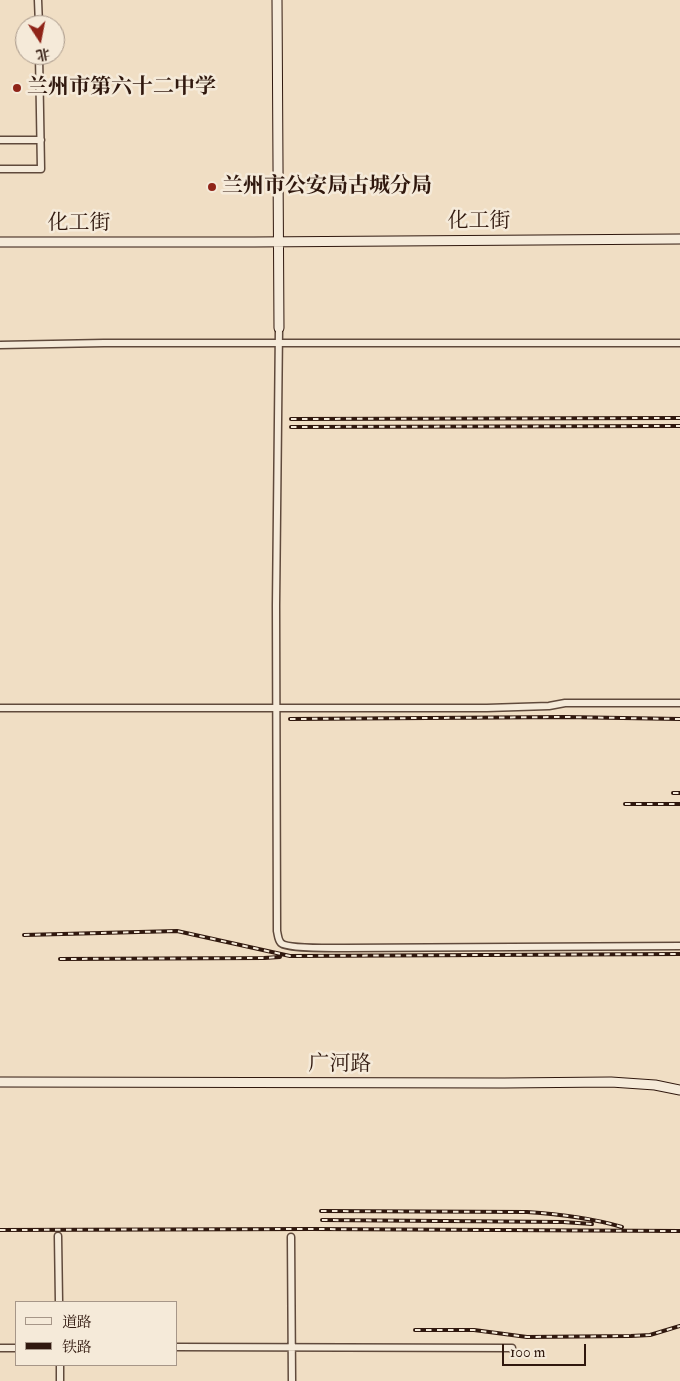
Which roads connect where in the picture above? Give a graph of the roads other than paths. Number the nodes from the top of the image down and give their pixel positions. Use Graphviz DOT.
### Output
graph roads {
  1 [pos="38,0"];
  2 [pos="277,0"];
  3 [pos="39,15"];
  4 [pos="40,65"];
  5 [pos="0,140"];
  6 [pos="41,140"];
  7 [pos="0,169"];
  8 [pos="680,239"];
  9 [pos="278,241"];
  10 [pos="0,242"];
  11 [pos="278,328"];
  12 [pos="680,343"];
  13 [pos="278,344"];
  14 [pos="0,345"];
  15 [pos="680,703"];
  16 [pos="276,707"];
  17 [pos="0,708"];
  18 [pos="680,946"];
  19 [pos="0,1082"];
  20 [pos="680,1090"];
  21 [pos="58,1236"];
  22 [pos="291,1237"];
  23 [pos="59,1301"];
  24 [pos="178,1347"];
  25 [pos="0,1348"];
  26 [pos="15,1348"];
  27 [pos="292,1348"];
  28 [pos="512,1348"];
  29 [pos="60,1366"];
  30 [pos="60,1381"];
  31 [pos="292,1381"];
  1 -- 3 [label="street"];
  2 -- 9 [label="street"];
  4 -- 6 [label="street"];
  5 -- 6 [label="street"];
  6 -- 7 [label="street"];
  8 -- 9 [label="street, 化工街"];
  9 -- 10 [label="street, 化工街"];
  9 -- 11 [label="street"];
  11 -- 13 [label="street"];
  12 -- 13 [label="street"];
  13 -- 14 [label="street"];
  13 -- 16 [label="street"];
  15 -- 16 [label="street"];
  16 -- 17 [label="street"];
  16 -- 18 [label="street"];
  19 -- 20 [label="street, 广河路"];
  21 -- 23 [label="street"];
  22 -- 27 [label="street"];
  24 -- 27 [label="street"];
  25 -- 26 [label="street"];
  27 -- 28 [label="street"];
  27 -- 31 [label="street"];
  29 -- 30 [label="street"];
}
